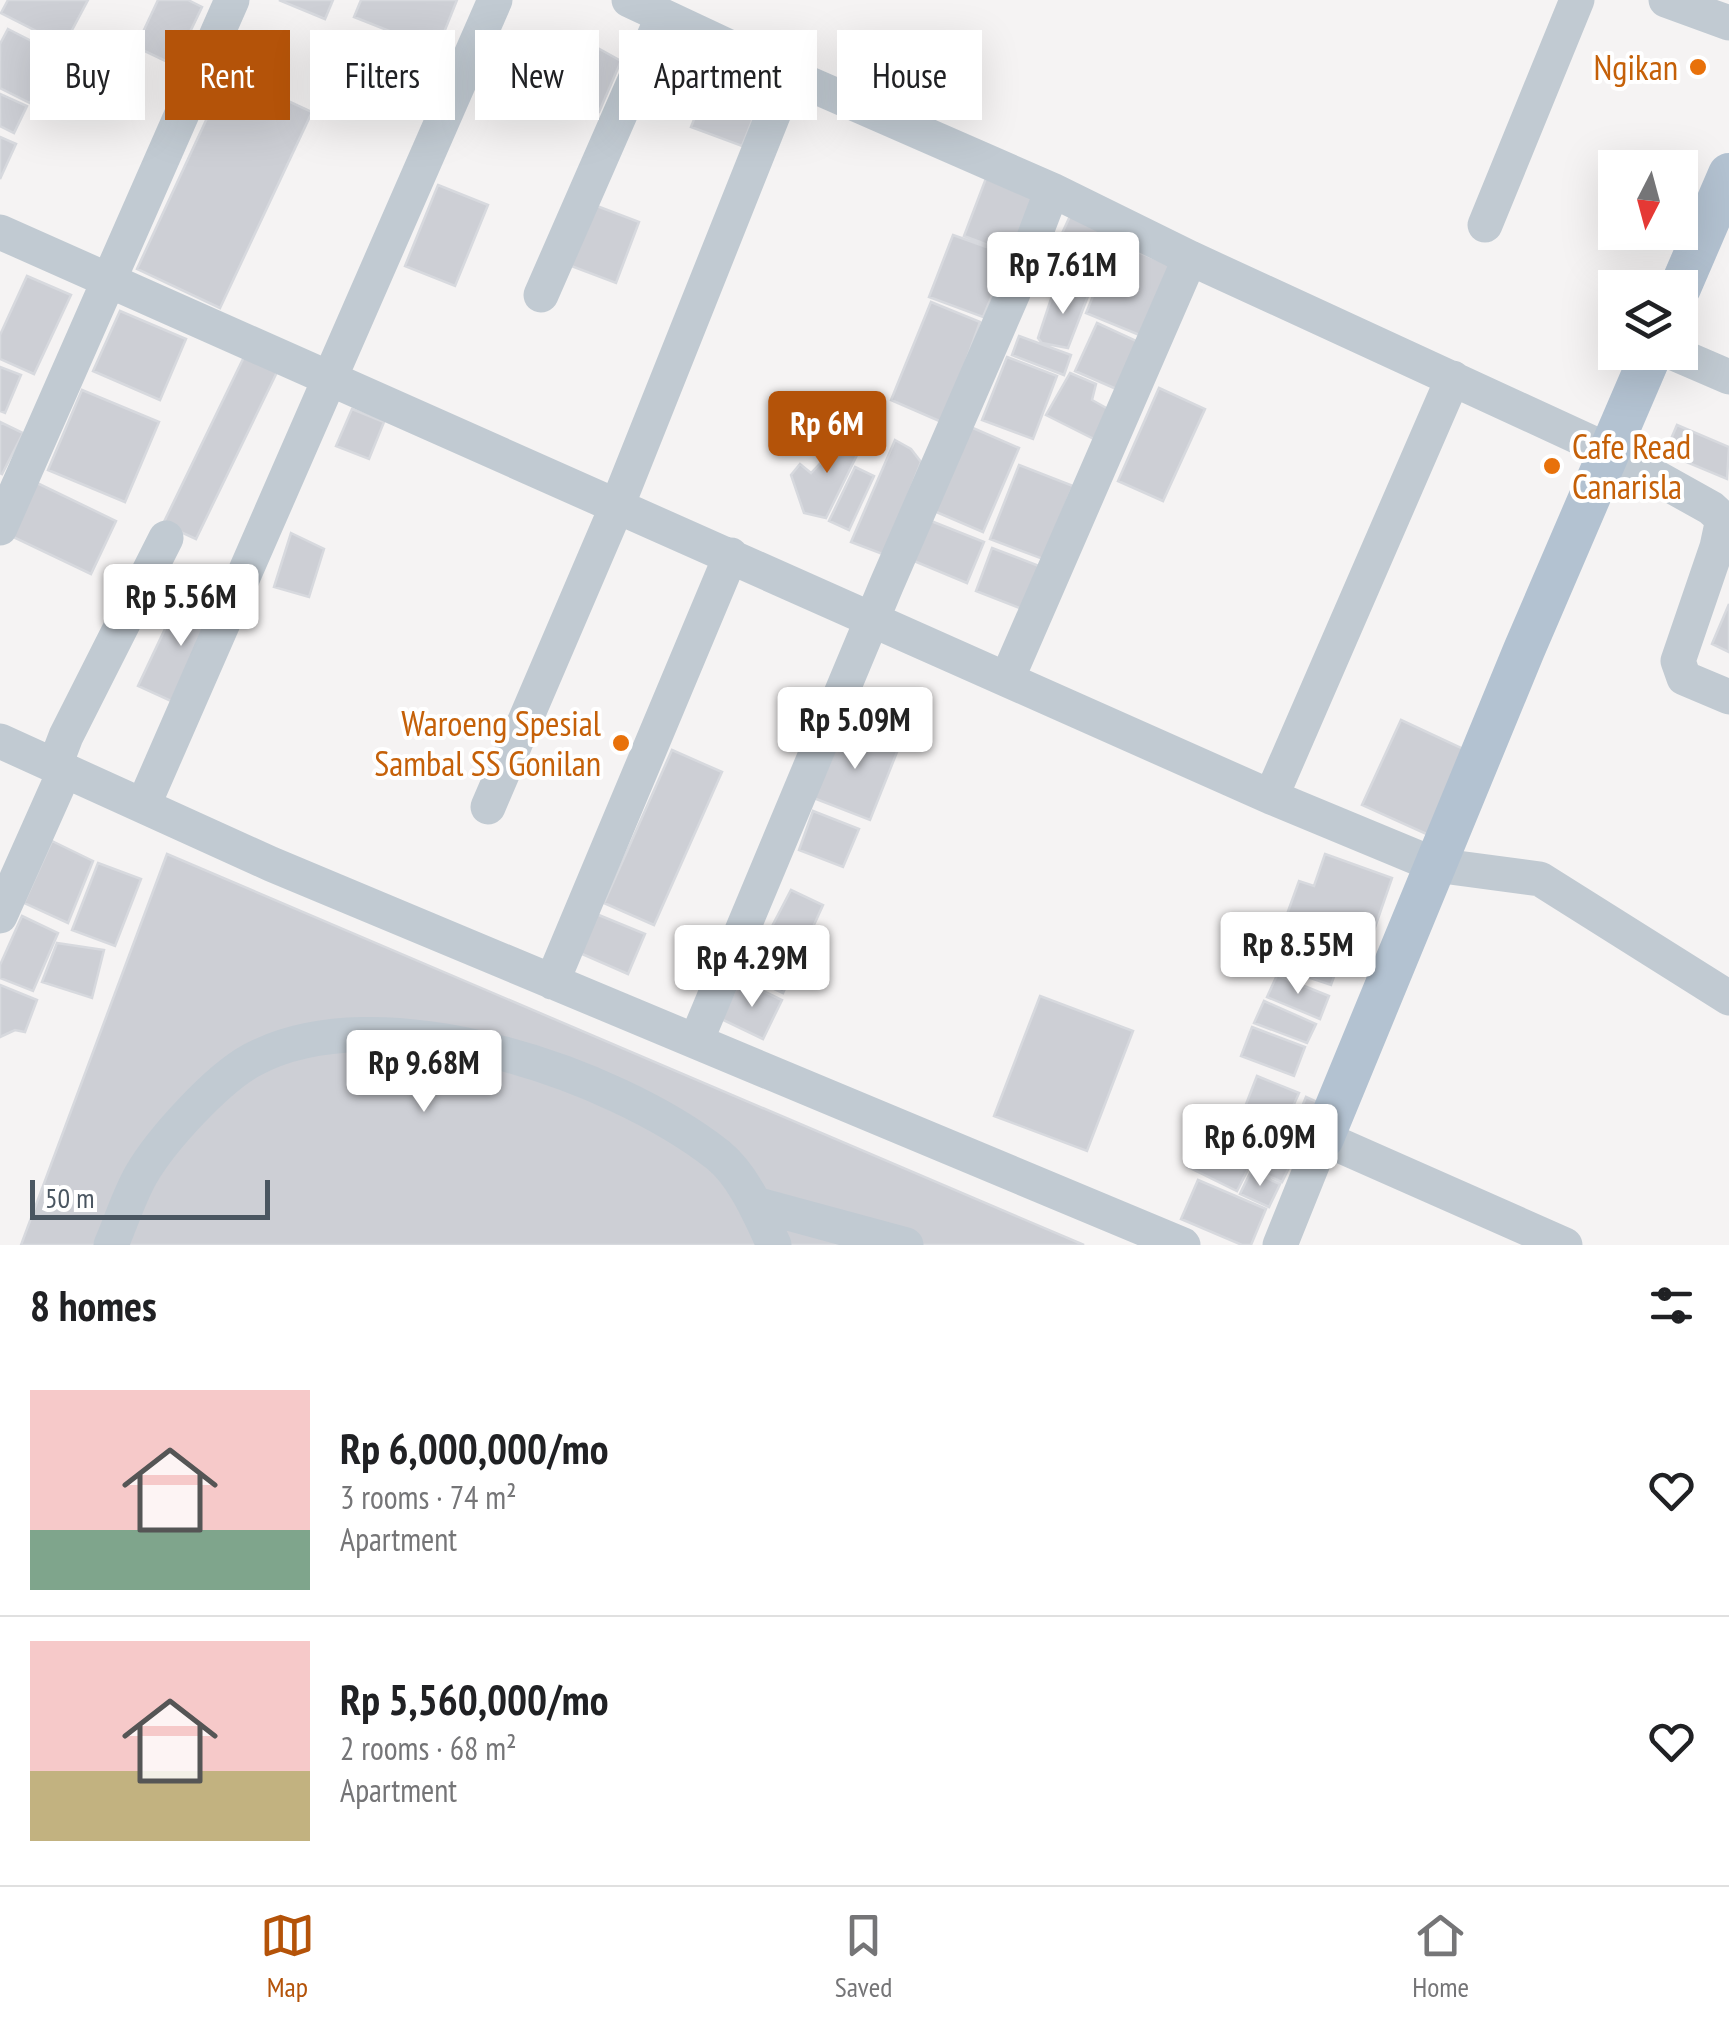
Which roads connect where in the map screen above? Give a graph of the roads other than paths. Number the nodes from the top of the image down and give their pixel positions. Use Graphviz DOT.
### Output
graph roads {
  1 [pos="232,0"];
  2 [pos="495,0"];
  3 [pos="629,0"];
  4 [pos="1577,0"];
  5 [pos="1666,0"];
  6 [pos="663,16"];
  7 [pos="1729,23"];
  8 [pos="693,30"];
  9 [pos="817,88"];
  10 [pos="770,120"];
  11 [pos="1729,174"];
  12 [pos="1052,190"];
  13 [pos="1485,224"];
  14 [pos="0,232"];
  15 [pos="1190,258"];
  16 [pos="1688,270"];
  17 [pos="109,281"];
  18 [pos="540,295"];
  19 [pos="1698,364"];
  20 [pos="1644,370"];
  21 [pos="1729,377"];
  22 [pos="1452,378"];
  23 [pos="332,379"];
  24 [pos="1609,451"];
  25 [pos="617,506"];
  26 [pos="0,528"];
  27 [pos="166,538"];
  28 [pos="730,556"];
  29 [pos="873,620"];
  30 [pos="1007,679"];
  31 [pos="1729,697"];
  32 [pos="0,741"];
  33 [pos="60,767"];
  34 [pos="1272,797"];
  35 [pos="143,806"];
  36 [pos="488,807"];
  37 [pos="1436,864"];
  38 [pos="0,916"];
  39 [pos="552,982"];
  40 [pos="1729,998"];
  41 [pos="696,1042"];
  42 [pos="1323,1138"];
  43 [pos="755,1204"];
  44 [pos="846,1237"];
  45 [pos="111,1245"];
  46 [pos="774,1245"];
  47 [pos="906,1245"];
  48 [pos="1183,1245"];
  49 [pos="1280,1245"];
  50 [pos="1566,1245"];
  1 -- 17 [label="street"];
  2 -- 23 [label="street"];
  3 -- 6 [label="street"];
  4 -- 13 [label="street"];
  5 -- 7 [label="street"];
  6 -- 8 [label="street"];
  6 -- 18 [label="street"];
  9 -- 12 [label="street"];
  10 -- 25 [label="street"];
  11 -- 16 [label="main road"];
  12 -- 15 [label="street"];
  12 -- 29 [label="street"];
  14 -- 17 [label="street"];
  15 -- 22 [label="street"];
  15 -- 30 [label="street"];
  17 -- 23 [label="street"];
  17 -- 26 [label="street"];
  19 -- 21 [label="street"];
  20 -- 24 [label="main road"];
  22 -- 24 [label="street"];
  22 -- 34 [label="street"];
  23 -- 25 [label="street"];
  23 -- 35 [label="street"];
  24 -- 31 [label="street"];
  24 -- 37 [label="main road"];
  25 -- 28 [label="street"];
  25 -- 36 [label="street"];
  27 -- 33 [label="street"];
  28 -- 29 [label="street"];
  28 -- 39 [label="street"];
  29 -- 30 [label="street"];
  29 -- 41 [label="street"];
  30 -- 34 [label="street"];
  32 -- 33 [label="street"];
  33 -- 35 [label="street"];
  33 -- 38 [label="street"];
  34 -- 37 [label="street"];
  35 -- 39 [label="street"];
  37 -- 40 [label="street"];
  37 -- 42 [label="main road"];
  39 -- 41 [label="street"];
  41 -- 48 [label="street"];
  42 -- 49 [label="street"];
  42 -- 50 [label="street"];
  43 -- 44 [label="street"];
  43 -- 45 [label="street"];
  43 -- 46 [label="street"];
  44 -- 47 [label="street"];
}
